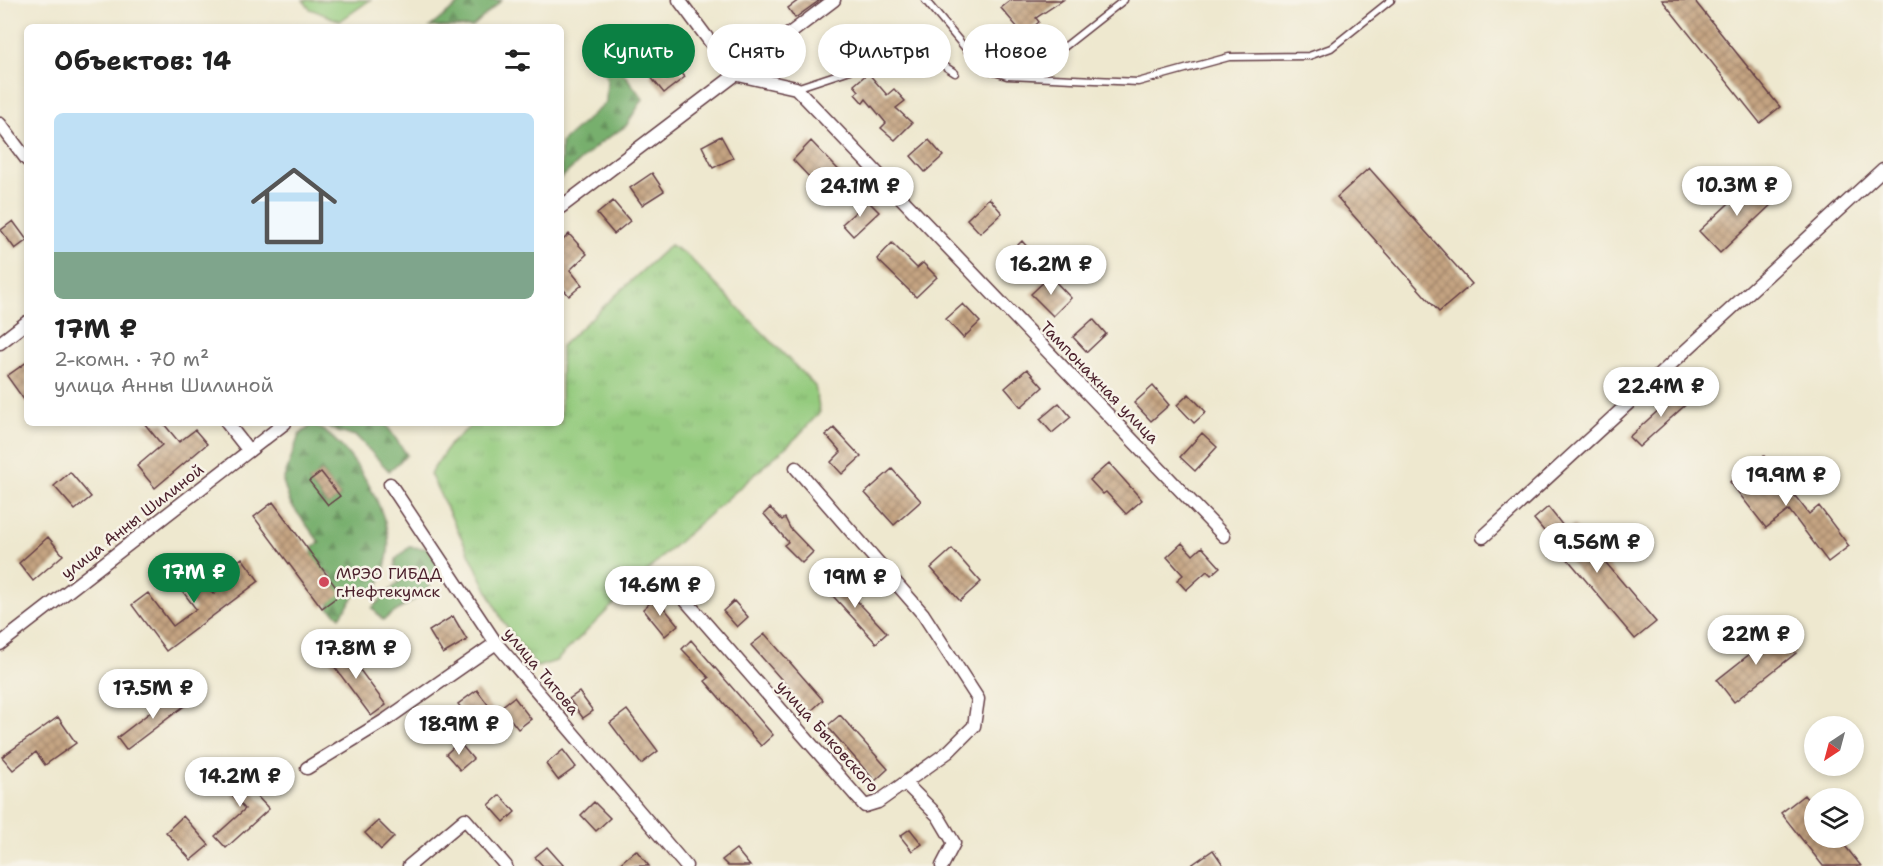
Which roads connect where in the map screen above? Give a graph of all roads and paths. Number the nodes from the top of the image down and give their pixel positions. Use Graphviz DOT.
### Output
graph roads {
  1 [pos="679,0"];
  2 [pos="834,0"];
  3 [pos="925,0"];
  4 [pos="1124,0"];
  5 [pos="1391,0"];
  6 [pos="802,24"];
  7 [pos="707,38"];
  8 [pos="1069,44"];
  9 [pos="963,45"];
  10 [pos="956,73"];
  11 [pos="729,78"];
  12 [pos="752,78"];
  13 [pos="1051,78"];
  14 [pos="796,88"];
  15 [pos="0,124"];
  16 [pos="24,156"];
  17 [pos="1883,169"];
  18 [pos="564,205"];
  19 [pos="24,324"];
  20 [pos="0,343"];
  21 [pos="229,426"];
  22 [pos="281,426"];
  23 [pos="249,451"];
  24 [pos="796,468"];
  25 [pos="390,484"];
  26 [pos="1224,536"];
  27 [pos="1484,537"];
  28 [pos="666,578"];
  29 [pos="496,643"];
  30 [pos="0,644"];
  31 [pos="307,768"];
  32 [pos="906,784"];
  33 [pos="409,866"];
  34 [pos="506,866"];
  35 [pos="686,866"];
  36 [pos="942,866"];
  1 -- 7 [label="street"];
  2 -- 6 [label="street"];
  3 -- 9 [label="lane"];
  4 -- 8 [label="lane"];
  5 -- 13 [label="lane"];
  10 -- 14 [label="lane"];
  11 -- 18 [label="street"];
  12 -- 14 [label="street"];
  14 -- 26 [label="street, Тампонажная улица"];
  15 -- 16 [label="street"];
  17 -- 27 [label="street"];
  19 -- 20 [label="street"];
  21 -- 23 [label="street"];
  22 -- 23 [label="street, улица Анны Шилиной"];
  23 -- 30 [label="street, улица Анны Шилиной"];
  24 -- 32 [label="street"];
  25 -- 29 [label="street, улица Титова"];
  28 -- 32 [label="street, улица Быковского"];
  29 -- 31 [label="street"];
  29 -- 35 [label="street, улица Титова"];
  32 -- 36 [label="street, улица Быковского"];
  33 -- 34 [label="street"];
}
